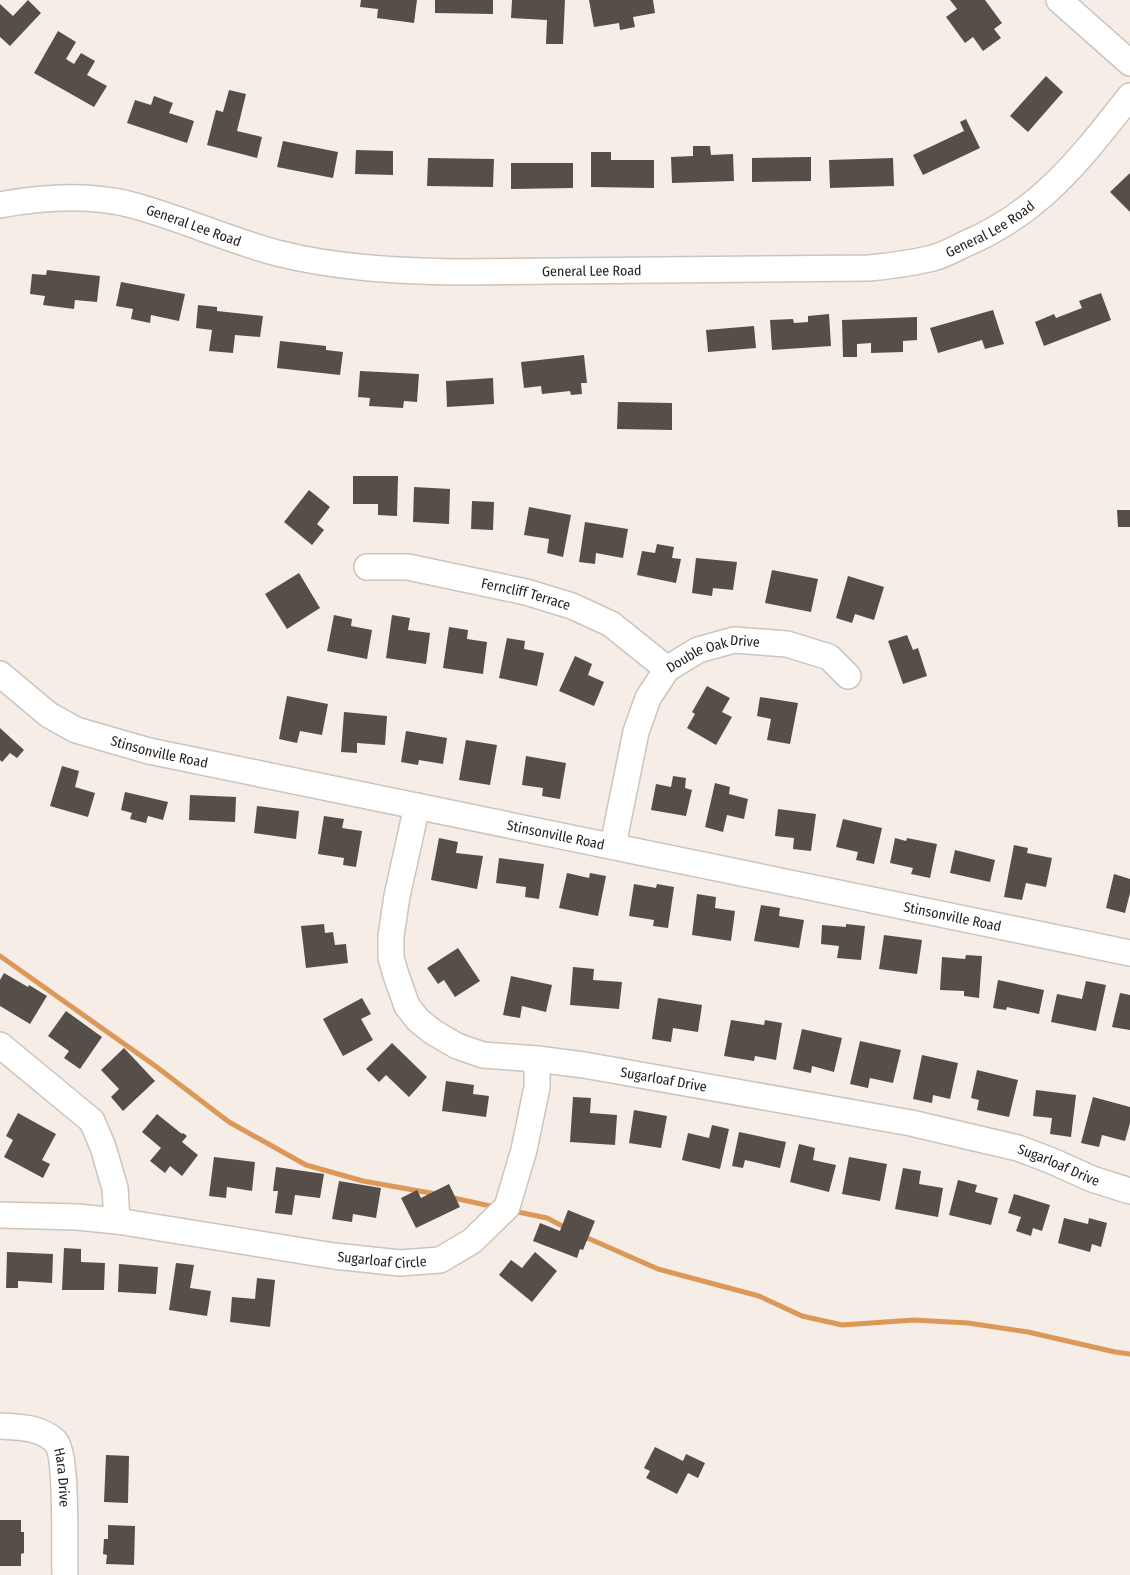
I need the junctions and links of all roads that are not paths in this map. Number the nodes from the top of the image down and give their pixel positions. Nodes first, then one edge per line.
1 (1059, 0) edge
2 (1130, 63) edge
3 (1130, 96) edge
4 (0, 205) edge
5 (367, 567) dead end
6 (667, 669) junction
7 (0, 674) edge
8 (848, 676) dead end
9 (417, 806) junction
10 (613, 846) junction
11 (1130, 953) edge
12 (0, 1045) edge
13 (537, 1059) junction
14 (1130, 1191) edge
15 (0, 1215) edge
16 (117, 1221) junction
17 (0, 1426) edge
18 (65, 1575) edge

1 - 2 street
3 - 4 street, General Lee Road
5 - 6 street, Ferncliff Terrace
6 - 8 street, Double Oak Drive
6 - 10 street, Double Oak Drive
7 - 9 street, Stinsonville Road
9 - 10 street, Stinsonville Road
9 - 13 street, Sugarloaf Drive
10 - 11 street, Stinsonville Road
12 - 16 street
13 - 14 street, Sugarloaf Drive
13 - 16 street, Sugarloaf Circle
15 - 16 street, Sugarloaf Circle
17 - 18 street, Hara Drive

